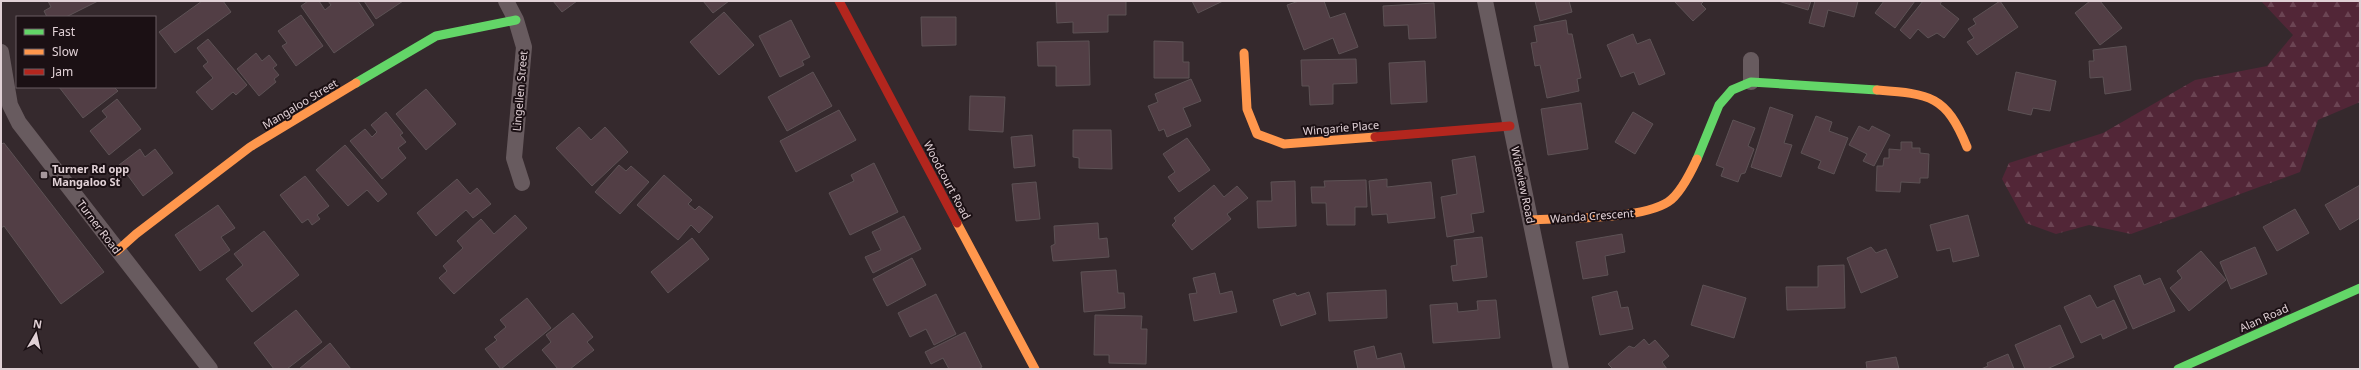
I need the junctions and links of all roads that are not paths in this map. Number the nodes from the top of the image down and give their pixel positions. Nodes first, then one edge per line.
1 (506, 1) edge
2 (839, 1) edge
3 (1485, 1) edge
4 (516, 20) junction
5 (1, 52) edge
6 (1244, 53) dead end
7 (1751, 60) dead end
8 (3, 82) edge
9 (1751, 82) junction
10 (1510, 126) junction
11 (1967, 147) dead end
12 (522, 183) dead end
13 (1531, 220) junction
14 (117, 250) junction
15 (2360, 288) edge
16 (210, 369) edge
17 (1035, 369) edge
18 (1561, 369) edge
19 (2178, 369) edge

1 - 4 street, Lingellen Street
2 - 17 street, Woodcourt Road
3 - 10 street, Wideview Road
4 - 12 street, Lingellen Street
4 - 14 street, Mangaloo Street
5 - 8 street, Turner Road
6 - 10 street, Wingarie Place
7 - 9 street
8 - 14 street, Turner Road
9 - 11 street, Wanda Crescent
9 - 13 street, Wanda Crescent
10 - 13 street, Wideview Road
13 - 18 street, Wideview Road
14 - 16 street, Turner Road
15 - 19 street, Alan Road

